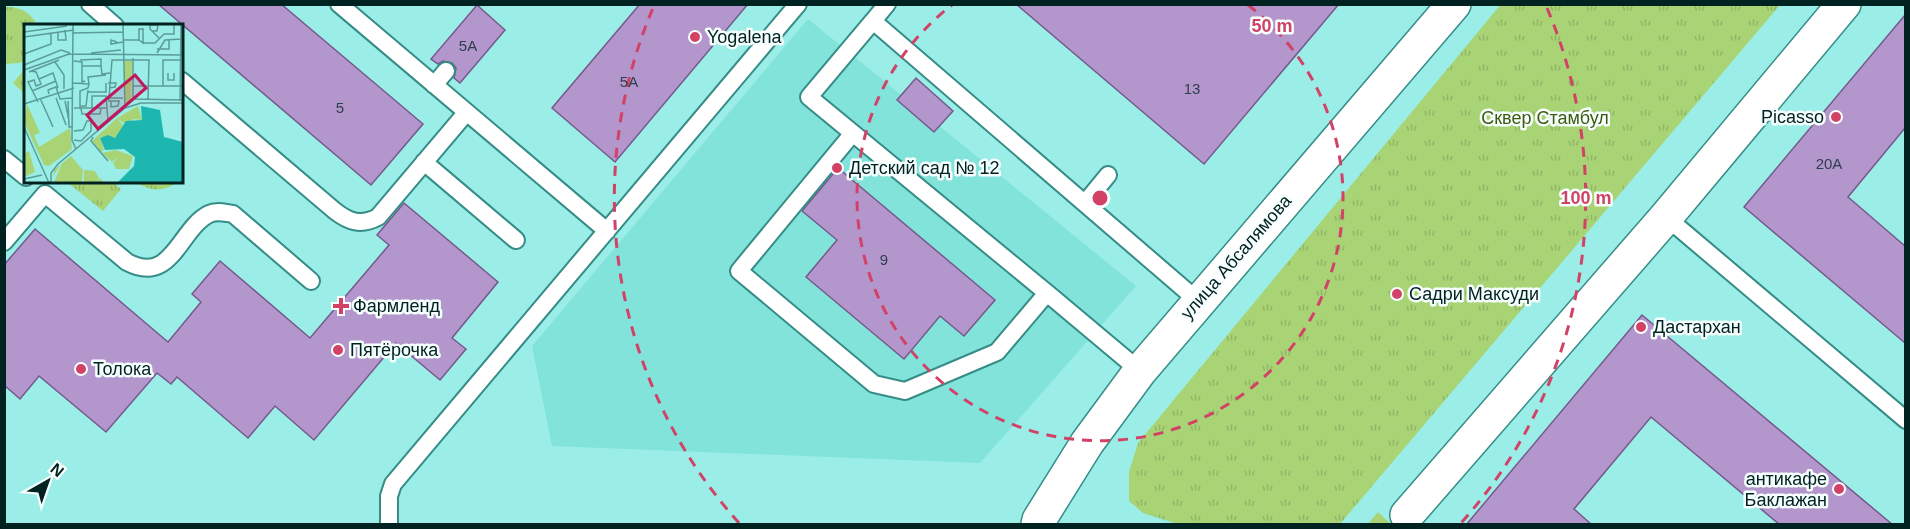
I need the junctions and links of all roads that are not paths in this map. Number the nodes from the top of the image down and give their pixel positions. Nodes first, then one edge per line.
1 (90, 4) edge
2 (339, 4) edge
3 (798, 4) edge
4 (887, 4) edge
5 (1454, 4) edge
6 (1844, 4) edge
7 (873, 21) junction
8 (113, 24) edge
9 (446, 71) dead end
10 (183, 82) edge
11 (434, 85) junction
12 (466, 112) junction
13 (853, 134) junction
14 (4, 159) edge
15 (424, 162) junction
16 (24, 175) edge
17 (1108, 175) dead end
18 (32, 183) edge
19 (45, 194) junction
20 (1084, 203) junction
21 (1666, 217) junction
22 (607, 231) junction
23 (516, 240) dead end
24 (4, 242) edge
25 (311, 281) dead end
26 (1047, 294) junction
27 (1198, 301) junction
28 (1140, 371) junction
29 (1905, 420) edge
30 (1412, 520) edge
31 (389, 525) edge
32 (1038, 525) edge

1 - 8 lane
2 - 11 lane
3 - 22 lane
4 - 7 lane
5 - 27 street, улица Абсалямова
6 - 21 street
7 - 13 lane
7 - 20 lane
9 - 11 lane
10 - 15 lane
11 - 12 lane
12 - 15 lane
12 - 22 lane
13 - 26 lane
13 - 26 lane
14 - 16 lane
15 - 23 lane
17 - 20 lane
18 - 19 lane
19 - 24 lane
19 - 25 lane
20 - 27 lane
21 - 29 lane
21 - 30 street
22 - 31 lane
26 - 28 lane
27 - 28 street, улица Абсалямова
28 - 32 street, улица Абсалямова

